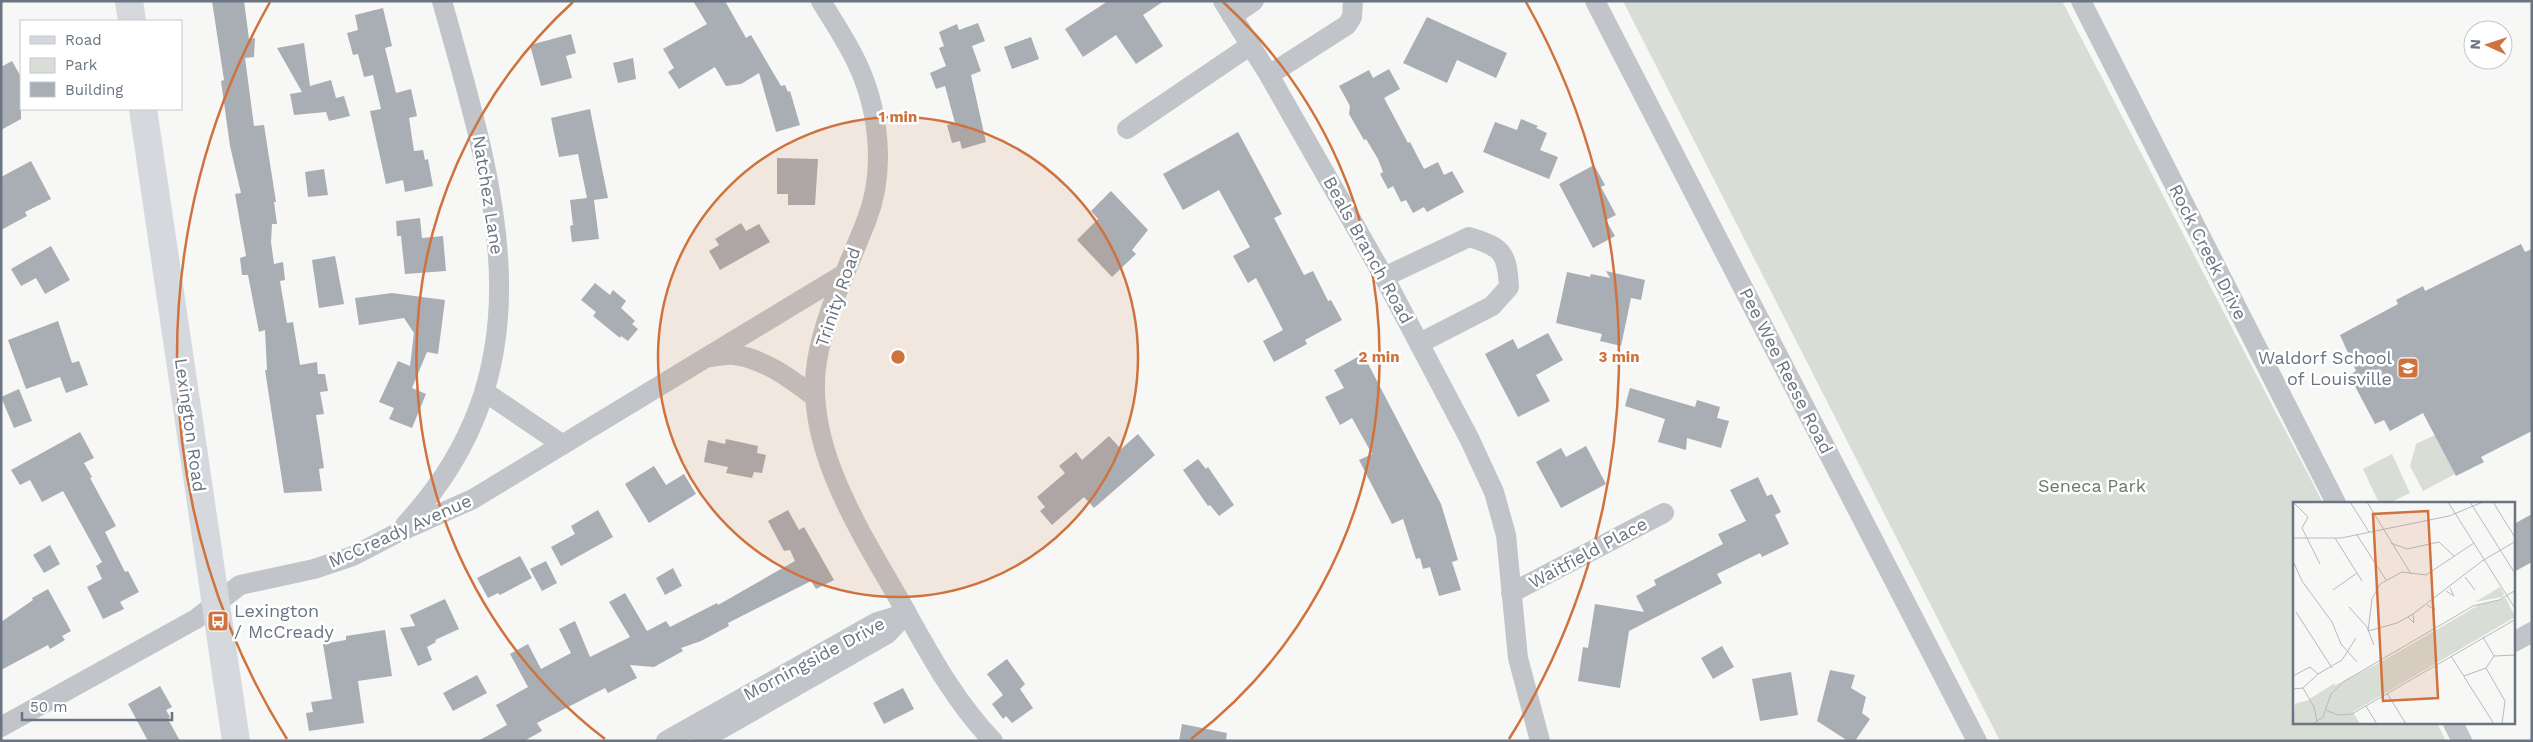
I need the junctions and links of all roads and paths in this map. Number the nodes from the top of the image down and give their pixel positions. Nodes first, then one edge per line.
1 (129, 1) edge
2 (442, 1) edge
3 (821, 1) edge
4 (1254, 1) edge
5 (1353, 1) edge
6 (1595, 1) edge
7 (2081, 1) edge
8 (1228, 8) edge
9 (132, 20) edge
10 (1251, 45) junction
11 (1269, 75) junction
12 (143, 110) edge
13 (1127, 129) dead end
14 (844, 274) junction
15 (1384, 277) junction
16 (1420, 343) junction
17 (711, 357) junction
18 (485, 392) junction
19 (815, 397) junction
20 (563, 445) junction
21 (2335, 502) edge
22 (1664, 513) dead end
23 (399, 532) junction
24 (1511, 593) junction
25 (215, 603) junction
26 (907, 612) junction
27 (2532, 632) edge
28 (2516, 641) edge
29 (2453, 724) edge
30 (1, 727) edge
31 (236, 741) edge
32 (666, 741) edge
33 (700, 741) edge
34 (994, 741) edge
35 (1540, 741) edge
36 (1977, 741) edge
37 (2462, 741) edge

1 - 9 main road
2 - 18 street, Natchez Lane
3 - 14 street, Trinity Road
4 - 8 street
5 - 11 street
6 - 36 street, Pee Wee Reese Road
7 - 21 street, Rock Creek Drive
8 - 10 street, Beals Branch Road
10 - 11 street, Beals Branch Road
10 - 13 street
11 - 15 street, Beals Branch Road
12 - 25 main road, Lexington Road
14 - 17 street, McCready Avenue
14 - 19 street, Trinity Road
15 - 16 street, Beals Branch Road
15 - 16 street
16 - 24 street, Beals Branch Road
17 - 19 street, McCready Avenue
17 - 20 street, McCready Avenue
18 - 20 street
18 - 23 street, Natchez Lane
19 - 26 street, Trinity Road
20 - 23 street, McCready Avenue
22 - 24 street, Waitfield Place
23 - 25 street, McCready Avenue
24 - 35 street, Beals Branch Road
25 - 30 street, McCready Avenue
25 - 31 main road, Lexington Road
26 - 32 street, Morningside Drive
26 - 33 street, Morningside Drive
26 - 34 street, Trinity Road
27 - 28 street
29 - 37 street

